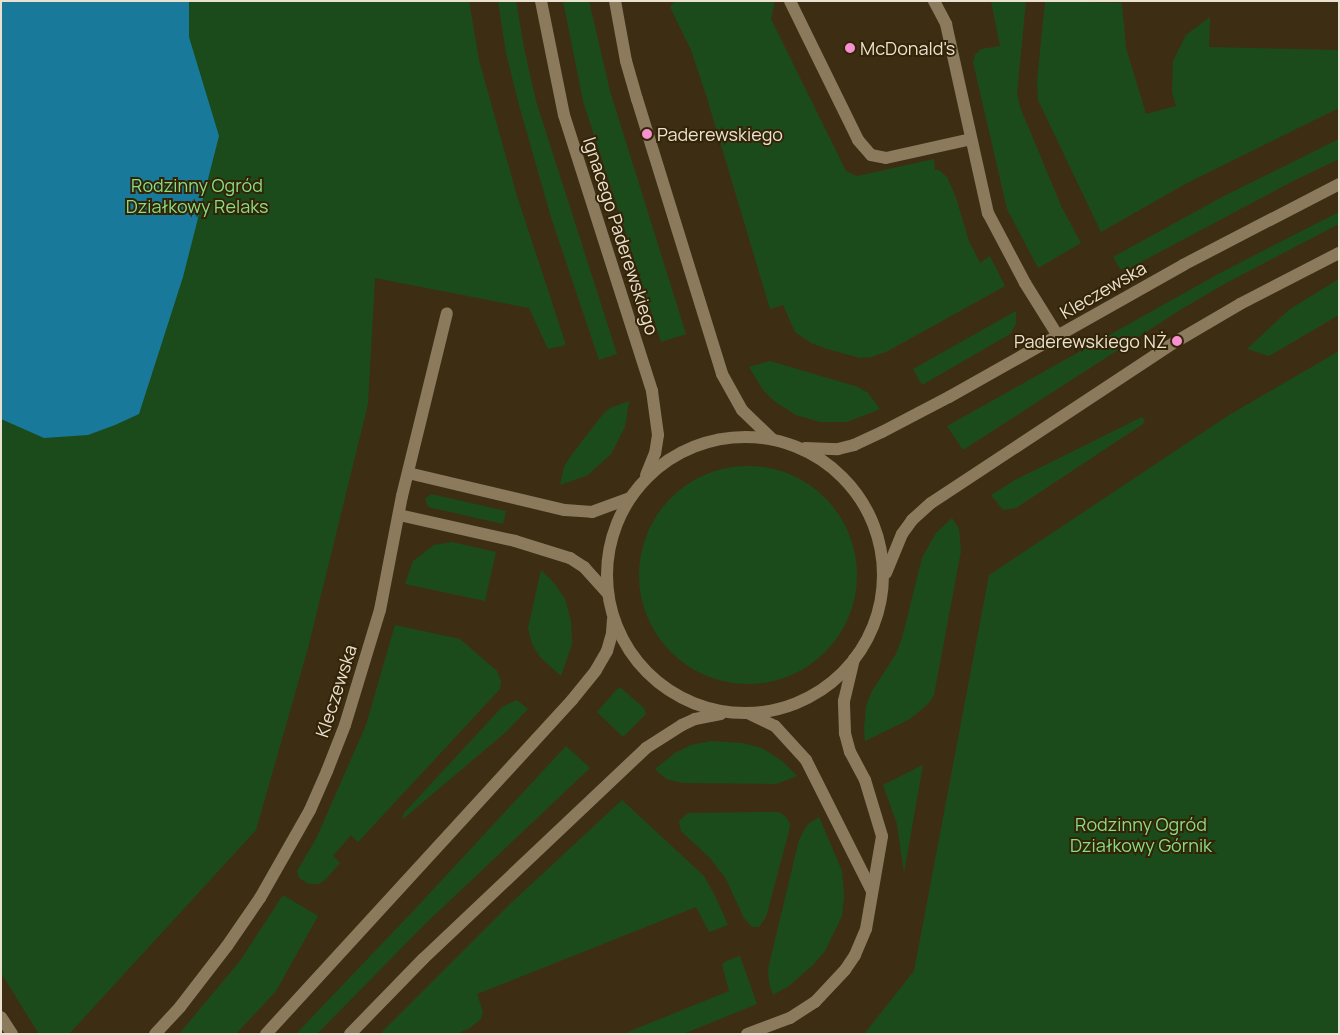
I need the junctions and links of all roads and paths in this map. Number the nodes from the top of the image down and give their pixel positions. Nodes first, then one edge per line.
1 (541, 1) edge
2 (615, 1) edge
3 (790, 1) edge
4 (934, 1) edge
5 (971, 139) junction
6 (1339, 184) edge
7 (1339, 253) edge
8 (447, 313) dead end
9 (1058, 336) junction
10 (772, 439) junction
11 (801, 448) junction
12 (408, 473) junction
13 (644, 480) junction
14 (630, 498) junction
15 (399, 514) junction
16 (884, 580) junction
17 (608, 594) junction
18 (613, 615) junction
19 (854, 659) junction
20 (734, 712) junction
21 (748, 713) junction
22 (872, 891) junction
23 (1, 1017) edge
24 (12, 1034) edge
25 (155, 1034) edge
26 (266, 1034) edge
27 (350, 1034) edge
28 (747, 1034) edge

1 - 13 main road, Ignacego Paderewskiego
2 - 10 main road
3 - 5 main road
4 - 5 main road
5 - 9 main road
6 - 9 main road, Kleczewska
7 - 16 main road
8 - 12 main road, Kleczewska
9 - 11 main road, Kleczewska
10 - 11 main road
10 - 13 main road
11 - 16 main road
12 - 14 main road
12 - 15 main road, Kleczewska
13 - 14 main road
14 - 17 main road
15 - 17 main road
15 - 25 main road, Kleczewska
16 - 19 main road
17 - 18 main road
18 - 20 main road
18 - 26 main road
19 - 21 main road
19 - 22 main road
20 - 21 main road
20 - 27 main road
21 - 22 main road
22 - 28 main road
23 - 24 main road

